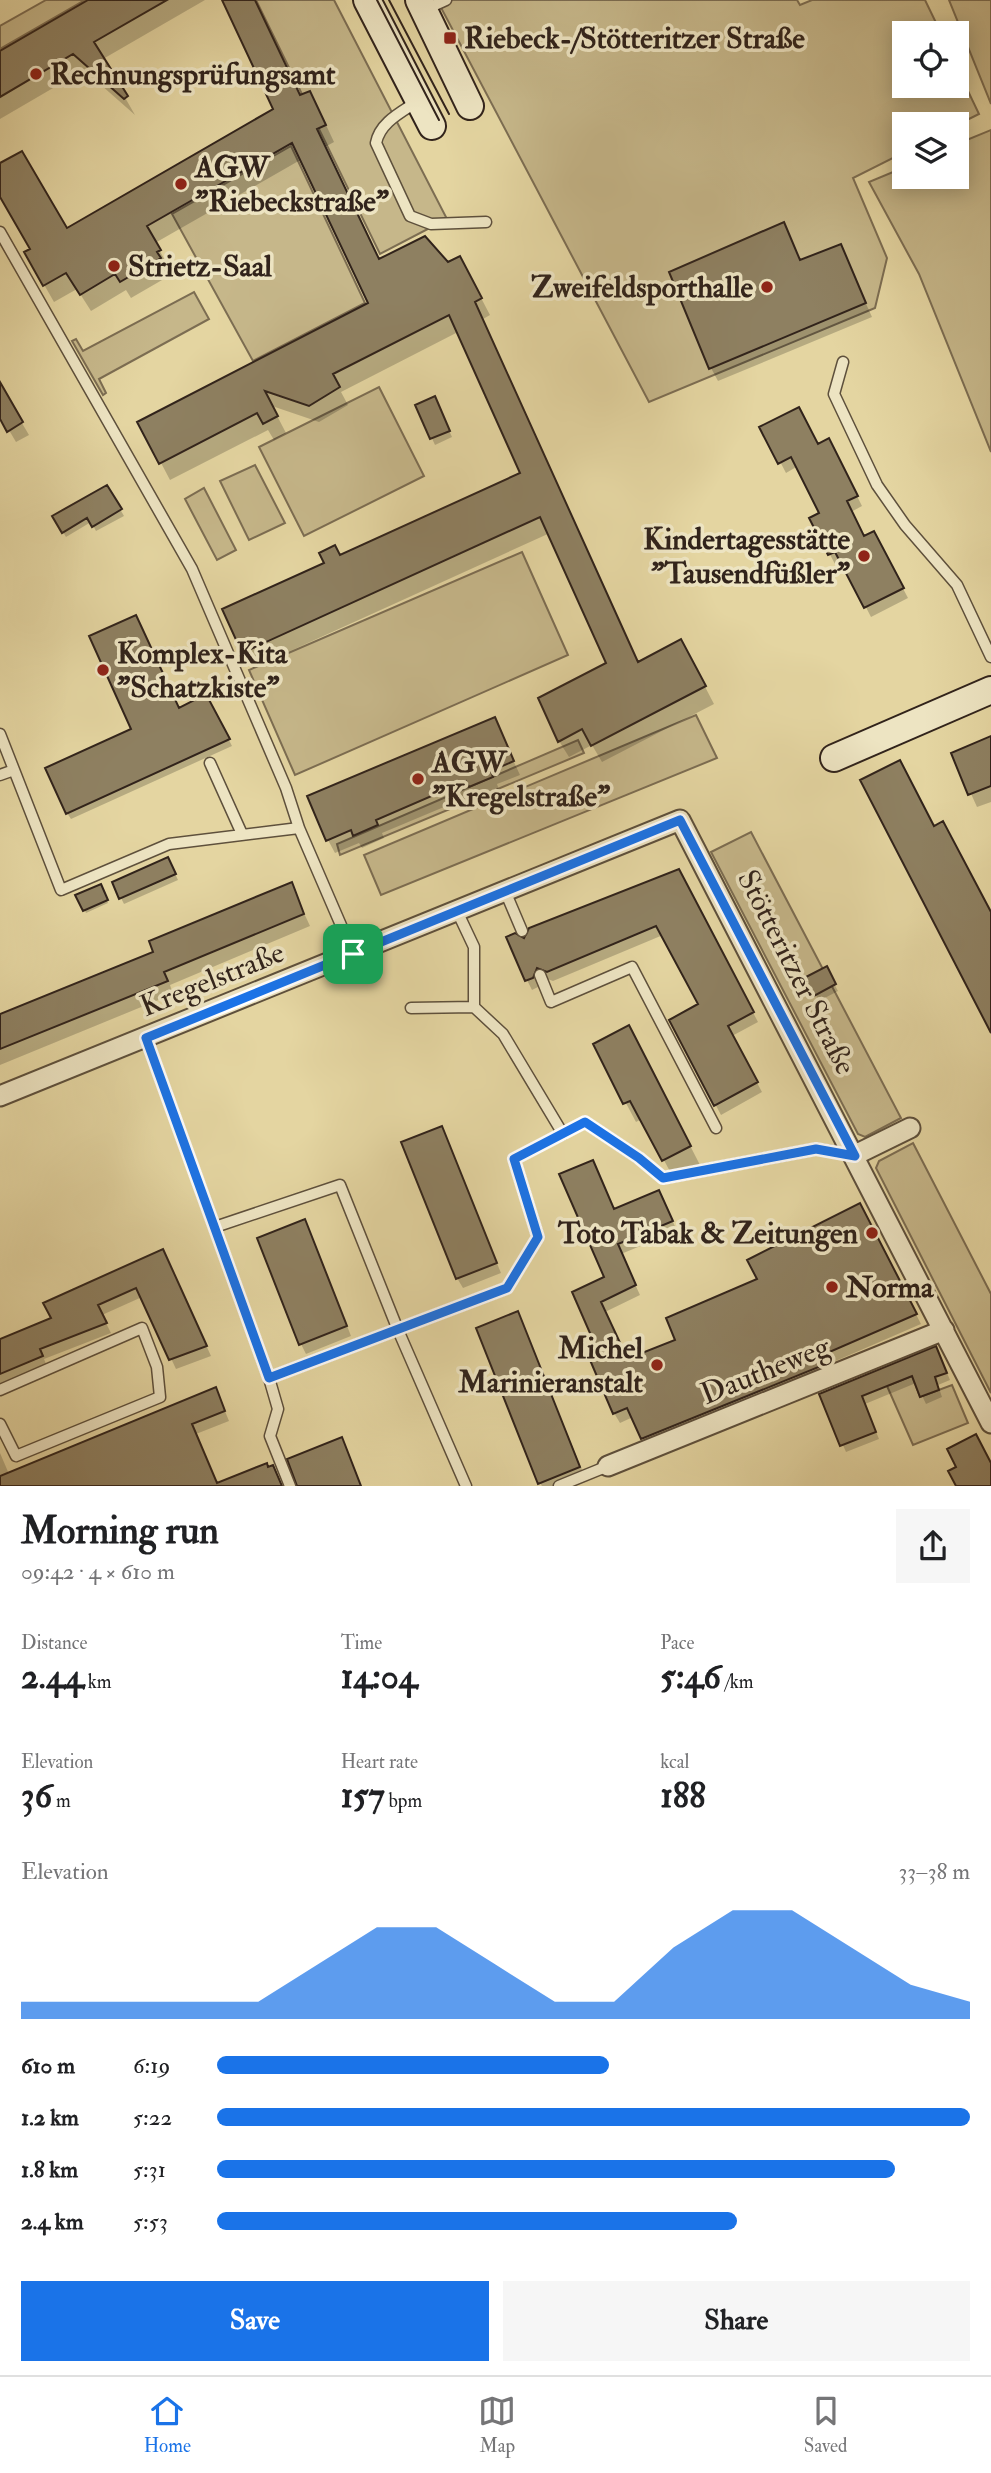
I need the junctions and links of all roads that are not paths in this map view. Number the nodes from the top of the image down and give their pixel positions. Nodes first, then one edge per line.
1 (367, 0) edge
2 (430, 4) edge
3 (419, 101) junction
4 (470, 106) dead end
5 (432, 126) dead end
6 (486, 222) dead end
7 (0, 232) edge
8 (843, 362) dead end
9 (991, 657) edge
10 (991, 690) edge
11 (0, 734) edge
12 (834, 758) dead end
13 (210, 762) dead end
14 (14, 770) junction
15 (0, 775) edge
16 (680, 820) joint
17 (299, 828) junction
18 (242, 834) junction
19 (505, 891) junction
20 (457, 911) junction
21 (522, 931) dead end
22 (353, 954) junction
23 (540, 975) dead end
24 (474, 1007) junction
25 (411, 1008) dead end
26 (146, 1038) junction
27 (0, 1096) edge
28 (716, 1128) dead end
29 (910, 1128) dead end
30 (563, 1134) junction
31 (855, 1156) junction
32 (215, 1227) junction
33 (398, 1330) junction
34 (944, 1330) junction
35 (269, 1378) junction
36 (0, 1390) edge
37 (991, 1423) edge
38 (0, 1424) edge
39 (608, 1466) joint
40 (290, 1486) edge
41 (466, 1486) edge
42 (559, 1486) edge

1 - 3 street
2 - 4 street
3 - 5 street
3 - 6 lane
7 - 17 lane
8 - 9 lane
10 - 12 street
11 - 14 lane
13 - 18 lane
14 - 15 lane
14 - 18 lane
16 - 19 street, Kregelstraße
16 - 31 street, Stötteritzer Straße
17 - 18 lane
17 - 22 lane
19 - 20 street, Kregelstraße
19 - 21 lane
20 - 22 street, Kregelstraße
20 - 24 lane
22 - 26 street, Kregelstraße
23 - 28 lane
24 - 25 lane
24 - 30 lane
26 - 27 street, Kregelstraße
26 - 32 lane
29 - 31 street
30 - 31 lane
30 - 33 lane
31 - 34 street, Stötteritzer Straße
32 - 33 lane
32 - 35 lane
33 - 35 lane
33 - 41 lane
34 - 37 street, Stötteritzer Straße
34 - 39 street, Dautheweg
35 - 40 lane
36 - 38 lane
39 - 42 lane

